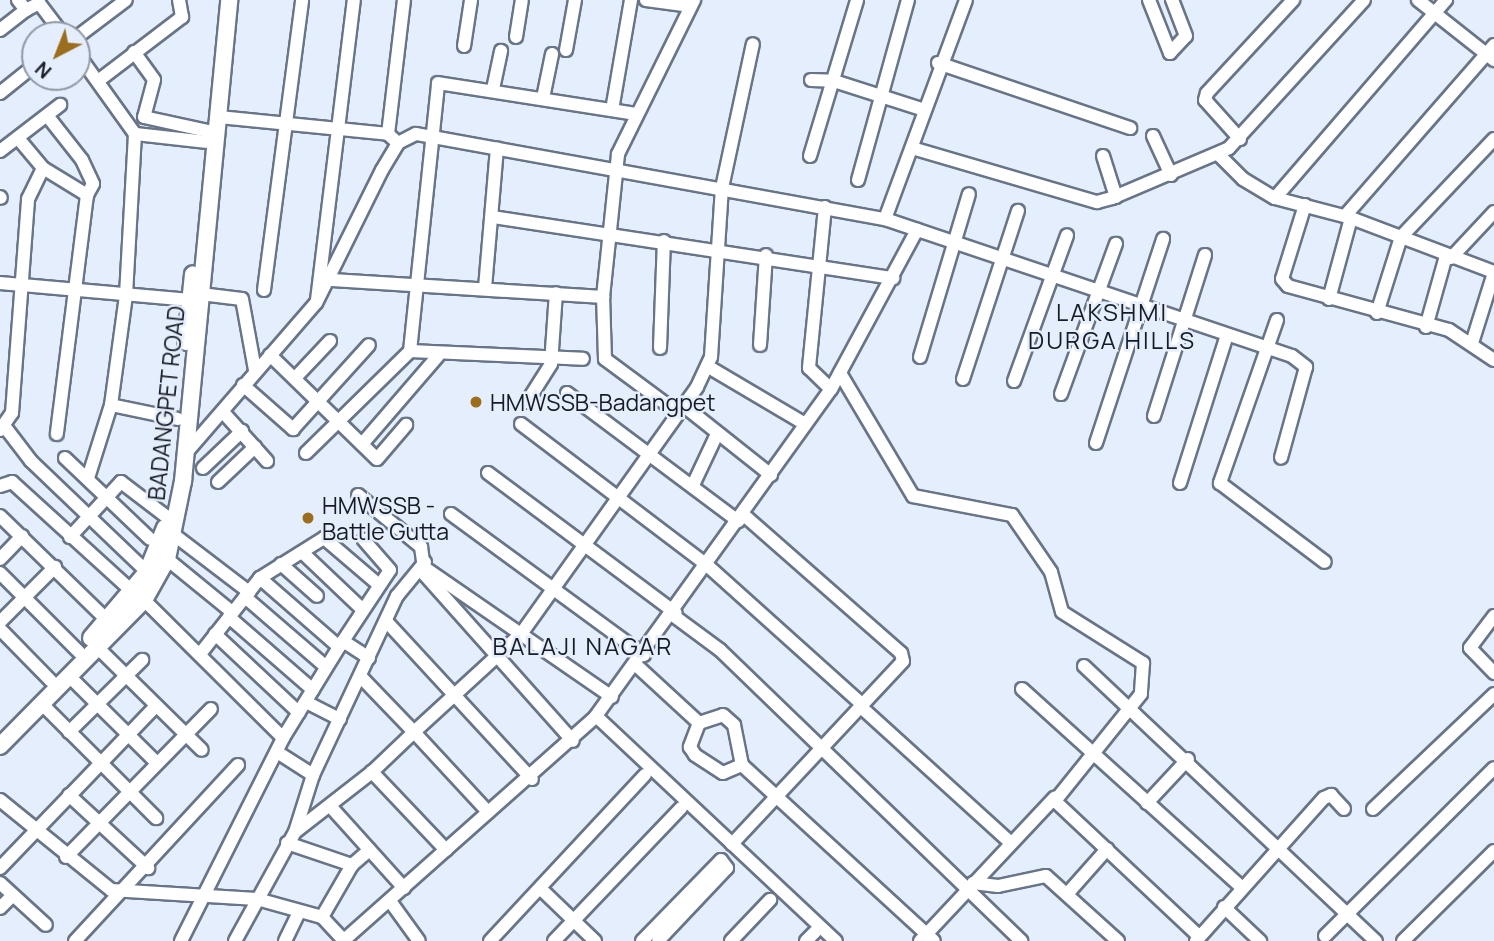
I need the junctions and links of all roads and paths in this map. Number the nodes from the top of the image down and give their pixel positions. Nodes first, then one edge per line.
1 (126, 0) edge
2 (179, 0) edge
3 (218, 0) edge
4 (229, 0) edge
5 (302, 0) edge
6 (354, 0) edge
7 (404, 0) edge
8 (471, 0) edge
9 (522, 0) edge
10 (575, 0) edge
11 (631, 0) edge
12 (646, 0) edge
13 (857, 0) edge
14 (908, 0) edge
15 (966, 0) edge
16 (1149, 0) edge
17 (1172, 0) edge
18 (1293, 0) edge
19 (1364, 0) edge
20 (1418, 0) edge
21 (1446, 0) edge
22 (41, 1) edge
23 (692, 3) edge
24 (22, 5) edge
25 (1435, 13) junction
26 (54, 21) edge
27 (91, 26) edge
28 (0, 30) edge
29 (516, 37) dead end
30 (753, 44) dead end
31 (464, 46) dead end
32 (220, 47) junction
33 (566, 50) dead end
34 (501, 51) dead end
35 (134, 52) junction
36 (1492, 53) edge
37 (552, 54) dead end
38 (938, 63) junction
39 (91, 72) edge
40 (21, 76) edge
41 (811, 80) dead end
42 (98, 81) junction
43 (834, 81) junction
44 (493, 89) junction
45 (0, 93) edge
46 (885, 97) junction
47 (543, 98) junction
48 (60, 105) dead end
49 (921, 109) junction
50 (612, 110) junction
51 (637, 114) junction
52 (219, 117) junction
53 (48, 118) junction
54 (288, 124) junction
55 (1130, 128) dead end
56 (338, 129) junction
57 (135, 134) junction
58 (388, 134) junction
59 (432, 135) junction
60 (207, 136) junction
61 (1153, 136) dead end
62 (18, 138) junction
63 (1240, 139) junction
64 (1494, 139) edge
65 (398, 143) junction
66 (912, 148) junction
67 (497, 149) junction
68 (0, 150) edge
69 (1220, 155) junction
70 (810, 156) dead end
71 (1103, 156) dead end
72 (43, 168) junction
73 (616, 168) junction
74 (1171, 174) junction
75 (858, 180) dead end
76 (722, 188) junction
77 (87, 194) junction
78 (969, 194) dead end
79 (1116, 197) junction
80 (1275, 198) junction
81 (1305, 205) junction
82 (825, 207) junction
83 (1018, 211) dead end
84 (1494, 212) edge
85 (493, 217) junction
86 (1348, 217) junction
87 (884, 219) junction
88 (610, 230) junction
89 (917, 230) junction
90 (1068, 235) dead end
91 (1401, 237) junction
92 (1163, 239) dead end
93 (664, 241) junction
94 (955, 242) junction
95 (1116, 244) dead end
96 (715, 251) junction
97 (766, 255) junction
98 (1205, 255) dead end
99 (1448, 257) junction
100 (1001, 259) junction
101 (819, 268) junction
102 (1494, 273) edge
103 (1052, 276) junction
104 (893, 278) junction
105 (332, 280) junction
106 (0, 283) edge
107 (416, 284) junction
108 (25, 286) junction
109 (485, 288) junction
110 (76, 289) junction
111 (264, 290) dead end
112 (556, 293) junction
113 (1101, 293) junction
114 (126, 295) junction
115 (195, 297) junction
116 (603, 297) junction
117 (1329, 299) junction
118 (316, 303) junction
119 (1143, 307) junction
120 (1377, 313) junction
121 (1277, 320) dead end
122 (1185, 321) junction
123 (1426, 327) junction
124 (1227, 335) junction
125 (330, 341) dead end
126 (1472, 343) junction
127 (369, 345) dead end
128 (760, 345) dead end
129 (660, 348) dead end
130 (1267, 348) junction
131 (410, 351) junction
132 (270, 355) junction
133 (438, 356) junction
134 (920, 357) dead end
135 (551, 359) junction
136 (583, 359) dead end
137 (1494, 360) edge
138 (707, 366) junction
139 (255, 370) junction
140 (840, 373) junction
141 (295, 378) junction
142 (963, 379) dead end
143 (1014, 381) dead end
144 (243, 385) junction
145 (831, 389) junction
146 (567, 393) dead end
147 (1061, 394) dead end
148 (319, 400) junction
149 (527, 402) dead end
150 (111, 405) junction
151 (681, 410) junction
152 (223, 412) junction
153 (1154, 416) dead end
154 (178, 419) junction
155 (341, 422) junction
156 (521, 424) dead end
157 (805, 424) junction
158 (406, 425) dead end
159 (3, 429) edge
160 (242, 431) junction
161 (57, 434) dead end
162 (718, 434) junction
163 (1096, 443) dead end
164 (362, 444) junction
165 (255, 447) junction
166 (651, 452) junction
167 (306, 453) dead end
168 (185, 454) junction
169 (65, 458) dead end
170 (1281, 458) dead end
171 (267, 461) dead end
172 (202, 468) dead end
173 (488, 472) dead end
174 (771, 475) junction
175 (88, 478) junction
176 (218, 482) dead end
177 (1180, 483) dead end
178 (693, 485) junction
179 (0, 486) edge
180 (358, 495) dead end
181 (618, 496) junction
182 (108, 499) junction
183 (450, 514) dead end
184 (0, 516) edge
185 (167, 517) junction
186 (740, 517) junction
187 (88, 519) junction
188 (173, 534) junction
189 (22, 536) junction
190 (71, 537) junction
191 (150, 539) dead end
192 (364, 540) dead end
193 (586, 544) junction
194 (304, 554) junction
195 (0, 559) edge
196 (167, 559) junction
197 (1325, 562) dead end
198 (281, 564) junction
199 (425, 565) junction
200 (708, 566) junction
201 (55, 567) junction
202 (148, 572) junction
203 (0, 573) edge
204 (260, 578) junction
205 (379, 585) junction
206 (555, 590) junction
207 (247, 594) junction
208 (139, 596) junction
209 (317, 596) dead end
210 (25, 597) junction
211 (362, 609) junction
212 (231, 614) junction
213 (675, 614) junction
214 (1494, 616) edge
215 (107, 620) junction
216 (386, 621) junction
217 (0, 622) edge
218 (0, 629) edge
219 (215, 634) junction
220 (521, 634) junction
221 (341, 644) junction
222 (96, 646) junction
223 (79, 652) junction
224 (200, 654) junction
225 (369, 658) junction
226 (498, 659) junction
227 (142, 660) dead end
228 (640, 660) junction
229 (1084, 666) dead end
230 (326, 667) junction
231 (1494, 673) edge
232 (68, 675) junction
233 (127, 676) junction
234 (361, 677) junction
235 (51, 681) junction
236 (1022, 689) dead end
237 (313, 690) junction
238 (455, 693) junction
239 (1494, 694) edge
240 (612, 697) junction
241 (41, 703) junction
242 (99, 703) junction
243 (156, 706) junction
244 (862, 706) junction
245 (1131, 706) junction
246 (303, 708) junction
247 (211, 709) dead end
248 (596, 716) junction
249 (340, 719) junction
250 (699, 723) junction
251 (69, 732) junction
252 (414, 732) junction
253 (0, 734) edge
254 (129, 734) junction
255 (185, 734) junction
256 (283, 738) junction
257 (573, 741) junction
258 (0, 746) edge
259 (822, 747) junction
260 (202, 750) dead end
261 (277, 752) junction
262 (1090, 753) junction
263 (1188, 759) junction
264 (156, 762) junction
265 (99, 763) junction
266 (238, 765) dead end
267 (743, 765) junction
268 (1494, 768) edge
269 (372, 772) junction
270 (313, 775) junction
271 (645, 775) dead end
272 (532, 779) junction
273 (128, 791) junction
274 (69, 794) junction
275 (776, 795) junction
276 (1055, 797) junction
277 (0, 800) edge
278 (1147, 803) junction
279 (331, 807) junction
280 (681, 808) dead end
281 (1344, 809) dead end
282 (1373, 809) dead end
283 (488, 812) junction
284 (156, 818) dead end
285 (98, 821) junction
286 (38, 831) junction
287 (291, 838) junction
288 (1011, 843) junction
289 (732, 844) junction
290 (1279, 844) junction
291 (1107, 849) junction
292 (369, 850) junction
293 (446, 850) junction
294 (1494, 852) edge
295 (66, 857) junction
296 (352, 866) junction
297 (0, 868) edge
298 (148, 868) junction
299 (0, 883) edge
300 (969, 887) junction
301 (1241, 887) junction
302 (404, 888) junction
303 (541, 889) junction
304 (123, 892) junction
305 (1068, 893) junction
306 (13, 895) junction
307 (201, 899) junction
308 (257, 899) junction
309 (770, 900) dead end
310 (390, 901) junction
311 (1224, 907) junction
312 (0, 908) edge
313 (299, 912) junction
314 (1348, 914) junction
315 (322, 917) junction
316 (574, 920) junction
317 (46, 925) dead end
318 (1325, 936) dead end
319 (1197, 938) edge
320 (927, 939) edge
321 (75, 941) edge
322 (181, 941) edge
323 (235, 941) edge
324 (285, 941) edge
325 (344, 941) edge
326 (419, 941) edge
327 (490, 941) edge
328 (554, 941) edge
329 (596, 941) edge
330 (642, 941) edge
331 (658, 941) edge
332 (731, 941) edge
333 (836, 941) edge
334 (1021, 941) edge
335 (1118, 941) edge
336 (1260, 941) edge
337 (1376, 941) edge
338 (1403, 941) edge

1 - 27 street
2 - 35 street
3 - 32 main road, BADANGPET ROAD
4 - 32 main road, BADANGPET ROAD
5 - 54 street
6 - 56 street
7 - 58 street
8 - 31 street
9 - 29 street
10 - 33 street
11 - 50 street
12 - 23 street
13 - 43 street
14 - 46 street
15 - 38 street
16 - 17 street
18 - 63 street
19 - 63 street
20 - 25 street
21 - 25 street
22 - 24 street
22 - 26 street
23 - 51 street
24 - 28 street
25 - 36 street
25 - 80 street
30 - 76 street
32 - 52 main road, BADANGPET ROAD
32 - 60 main road, BADANGPET ROAD
34 - 44 street
35 - 42 street
35 - 60 street
36 - 86 street
37 - 47 street
38 - 49 street
38 - 55 street
39 - 42 street
40 - 45 street
41 - 43 street
42 - 57 street
43 - 46 street
43 - 70 street
44 - 47 street
44 - 59 street
46 - 49 street
46 - 75 street
47 - 50 street
48 - 53 street
49 - 66 street
50 - 51 street
51 - 73 street
52 - 54 street
52 - 115 main road, BADANGPET ROAD
53 - 62 street
53 - 77 street
54 - 56 street
54 - 111 street
56 - 58 street
56 - 118 street
57 - 60 street
57 - 114 street
58 - 65 street
59 - 65 street
59 - 67 street
59 - 107 street
60 - 115 main road, BADANGPET ROAD
61 - 74 street
62 - 68 street
62 - 72 street
63 - 69 street
64 - 91 street
65 - 105 street
66 - 79 street
66 - 87 street
67 - 73 street
67 - 85 street
69 - 74 street
69 - 80 street
71 - 79 street
72 - 77 street
72 - 108 street
73 - 76 street
73 - 88 street
74 - 79 street
76 - 82 street
76 - 96 street
77 - 110 street
78 - 94 street
80 - 81 street
81 - 86 street
81 - 117 street
82 - 87 street
82 - 101 street
83 - 100 street
84 - 99 street
85 - 88 street
85 - 109 street
86 - 91 street
86 - 117 street
87 - 89 street
88 - 93 street
88 - 116 street
89 - 94 street
89 - 104 street
90 - 103 street
91 - 99 street
91 - 120 street
92 - 119 street
93 - 96 street
93 - 129 street
94 - 100 street
94 - 134 street
95 - 113 street
96 - 97 street
96 - 138 street
97 - 101 street
97 - 128 street
98 - 122 street
99 - 102 street
99 - 123 street
100 - 103 street
100 - 142 street
101 - 104 street
101 - 145 street
102 - 126 street
103 - 113 street
103 - 143 street
104 - 140 street
105 - 107 street
105 - 118 street
106 - 108 street
107 - 109 street
107 - 131 street
108 - 110 street
108 - 159 street
109 - 112 street
110 - 114 street
110 - 161 street
112 - 116 street
112 - 135 street
113 - 119 street
113 - 147 street
114 - 115 street
114 - 150 street
115 - 139 street
115 - 154 main road, BADANGPET ROAD
115 - 168 main road, BADANGPET ROAD
116 - 151 street
117 - 120 street
118 - 132 street
119 - 122 street
119 - 163 street
120 - 123 street
121 - 130 street
122 - 124 street
122 - 153 street
123 - 126 street
124 - 130 street
124 - 177 street
125 - 141 street
126 - 137 street
127 - 148 street
130 - 170 street
130 - 197 street
131 - 133 street
131 - 155 street
132 - 139 street
132 - 141 street
133 - 135 street
133 - 164 street
135 - 136 street
135 - 149 street
138 - 151 street
138 - 157 street
139 - 144 street
140 - 145 street
140 - 245 street
141 - 148 street
144 - 148 street
144 - 152 street
145 - 157 street
146 - 166 street
148 - 155 street
150 - 154 street
150 - 175 street
151 - 162 street
151 - 166 street
152 - 160 street
152 - 168 street
154 - 185 main road, BADANGPET ROAD
155 - 164 street
155 - 167 street
156 - 181 street
157 - 174 street
158 - 164 street
159 - 187 street
160 - 165 street
160 - 172 street
162 - 174 street
162 - 178 street
165 - 171 street
165 - 176 street
166 - 178 street
166 - 181 street
168 - 188 main road, BADANGPET ROAD
169 - 175 street
173 - 193 street
174 - 186 street
175 - 182 street
178 - 186 street
179 - 190 street
180 - 199 street
181 - 193 street
181 - 200 street
182 - 185 street
182 - 187 street
182 - 191 street
183 - 206 street
184 - 189 street
185 - 202 main road, BADANGPET ROAD
186 - 200 street
186 - 244 street
187 - 190 street
187 - 202 street
188 - 196 main road, BADANGPET ROAD
188 - 207 street
189 - 195 street
189 - 201 street
190 - 208 street
192 - 205 street
193 - 206 street
193 - 213 street
194 - 198 street
194 - 205 street
194 - 211 street
196 - 208 main road, BADANGPET ROAD
196 - 212 street
198 - 204 street
198 - 209 street
199 - 216 street
199 - 220 street
199 - 226 street
200 - 213 street
200 - 244 street
201 - 210 street
201 - 215 street
202 - 208 main road, BADANGPET ROAD
203 - 210 street
204 - 207 street
204 - 221 street
205 - 211 street
206 - 220 street
206 - 228 street
207 - 212 street
207 - 230 street
208 - 215 main road, BADANGPET ROAD
208 - 222 main road, BADANGPET ROAD
208 - 224 street
210 - 217 street
210 - 223 street
211 - 221 street
212 - 219 street
212 - 237 street
213 - 228 street
213 - 259 street
214 - 231 street
215 - 223 main road, BADANGPET ROAD
216 - 225 street
216 - 238 street
218 - 235 street
219 - 224 street
219 - 246 street
220 - 226 street
220 - 240 street
221 - 225 street
221 - 230 street
222 - 232 main road, BADANGPET ROAD
222 - 233 street
223 - 235 main road, BADANGPET ROAD
224 - 256 street
225 - 234 street
226 - 238 street
226 - 257 street
227 - 233 street
228 - 240 street
228 - 250 street
229 - 245 street
230 - 237 street
232 - 241 main road, BADANGPET ROAD
232 - 242 street
233 - 242 street
233 - 243 street
234 - 249 street
234 - 252 street
235 - 253 main road, BADANGPET ROAD
236 - 262 street
237 - 246 street
238 - 252 street
238 - 272 street
239 - 282 street
240 - 248 street
241 - 251 street
241 - 258 main road, BADANGPET ROAD
242 - 251 street
242 - 254 street
243 - 254 street
243 - 255 street
244 - 259 street
244 - 288 street
245 - 262 street
245 - 263 street
246 - 249 street
246 - 256 street
247 - 255 street
248 - 257 street
248 - 289 street
249 - 270 street
250 - 267 street
250 - 267 street
251 - 265 street
252 - 269 street
252 - 283 street
254 - 264 street
254 - 265 street
255 - 260 street
255 - 264 street
256 - 261 street
257 - 272 street
259 - 275 street
259 - 300 street
261 - 270 street
261 - 307 street
262 - 276 street
262 - 278 street
263 - 278 street
263 - 290 street
264 - 273 street
265 - 273 street
265 - 274 street
266 - 298 street
267 - 275 street
268 - 314 street
269 - 279 street
269 - 293 street
270 - 287 street
271 - 303 street
272 - 283 street
273 - 284 street
273 - 285 street
274 - 285 street
274 - 286 street
275 - 289 street
275 - 320 street
276 - 288 street
276 - 291 street
277 - 286 street
278 - 301 street
279 - 287 street
279 - 292 street
280 - 316 street
281 - 290 street
283 - 293 street
285 - 295 street
285 - 298 street
286 - 295 street
286 - 297 street
287 - 296 street
287 - 308 street
288 - 300 street
289 - 333 street
290 - 301 street
290 - 314 street
291 - 305 street
291 - 319 street
292 - 296 street
292 - 302 street
293 - 302 street
294 - 338 street
295 - 304 street
296 - 315 street
298 - 304 street
299 - 306 street
300 - 305 street
300 - 320 street
300 - 334 street
301 - 311 street
302 - 310 street
303 - 316 street
303 - 327 street
304 - 307 street
304 - 321 street
305 - 335 street
306 - 312 street
306 - 317 street
307 - 308 street
307 - 322 street
308 - 313 street
308 - 323 street
309 - 332 street
310 - 325 street
310 - 326 street
311 - 319 street
311 - 336 street
313 - 315 street
313 - 324 street
314 - 318 street
314 - 337 street
315 - 325 street
316 - 328 street
316 - 329 street
330 - 331 street

